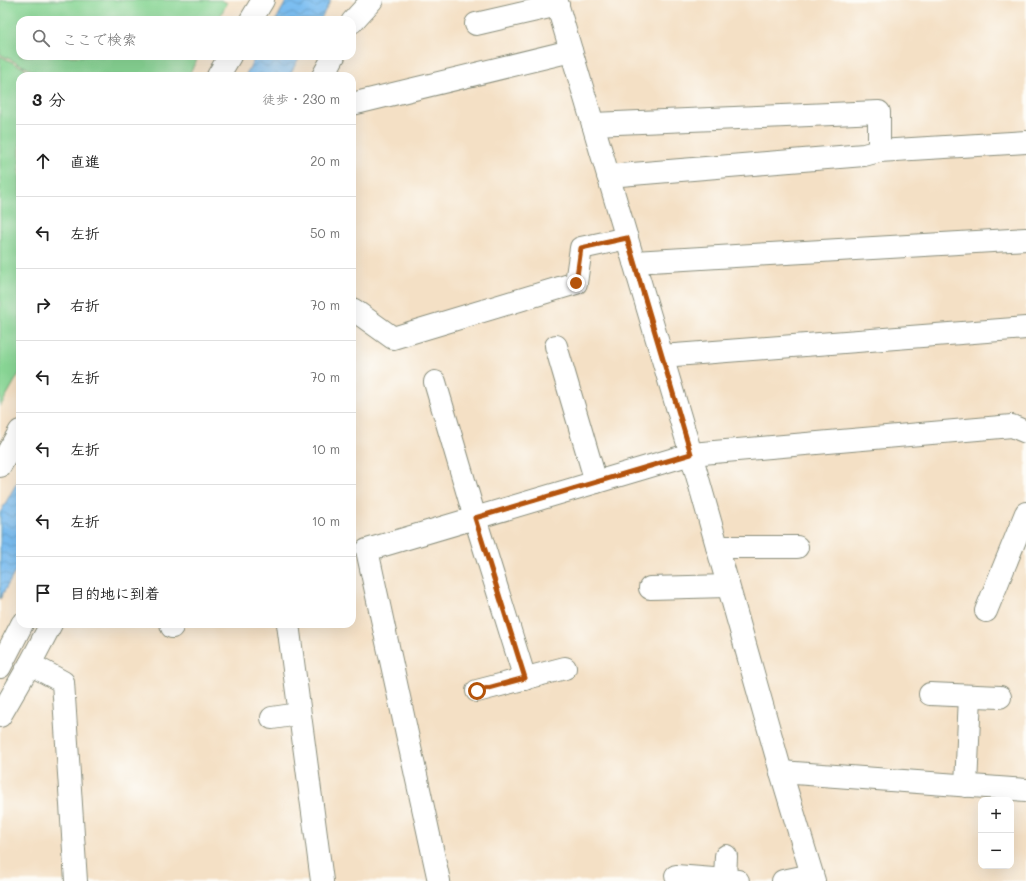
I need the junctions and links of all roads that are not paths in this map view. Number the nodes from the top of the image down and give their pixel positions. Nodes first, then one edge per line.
1 (263, 0) edge
2 (372, 0) edge
3 (557, 3) edge
4 (253, 16) edge
5 (356, 18) edge
6 (476, 24) dead end
7 (571, 51) junction
8 (228, 60) edge
9 (332, 60) edge
10 (220, 72) edge
11 (325, 72) edge
12 (356, 103) edge
13 (593, 124) junction
14 (1026, 142) edge
15 (879, 151) junction
16 (608, 176) junction
17 (627, 238) junction
18 (1026, 239) edge
19 (634, 262) junction
20 (356, 311) edge
21 (1026, 328) edge
22 (556, 346) dead end
23 (662, 356) junction
24 (435, 382) dead end
25 (1026, 432) edge
26 (16, 438) edge
27 (691, 454) junction
28 (0, 466) edge
29 (596, 482) junction
30 (1026, 513) edge
31 (475, 518) junction
32 (717, 547) junction
33 (797, 547) dead end
34 (728, 586) junction
35 (650, 588) dead end
36 (986, 611) dead end
37 (20, 628) edge
38 (49, 628) edge
39 (288, 628) edge
40 (30, 664) junction
41 (0, 667) edge
42 (565, 668) dead end
43 (525, 678) junction
44 (477, 691) dead end
45 (930, 694) dead end
46 (970, 696) junction
47 (1000, 697) dead end
48 (299, 714) junction
49 (0, 716) edge
50 (272, 718) dead end
51 (781, 772) junction
52 (966, 786) junction
53 (1026, 790) edge
54 (726, 856) dead end
55 (676, 876) dead end
56 (813, 878) edge
57 (731, 880) edge
58 (76, 881) edge
59 (322, 881) edge
60 (439, 881) edge
61 (783, 881) edge

1 - 4 street
2 - 5 street
3 - 6 street
3 - 7 street
7 - 12 street
7 - 13 street
8 - 10 street
9 - 11 street
13 - 15 street
13 - 16 street
14 - 15 street
15 - 16 street
16 - 17 street
17 - 19 street
17 - 20 street
18 - 19 street
19 - 23 street
21 - 23 street
22 - 29 street
23 - 27 street
24 - 31 street
25 - 27 street
26 - 28 street
27 - 29 street
27 - 32 street
29 - 31 street
30 - 36 street
31 - 43 street
31 - 60 street
32 - 33 street
32 - 34 street
34 - 35 street
34 - 51 street
37 - 41 street
38 - 40 street
39 - 48 street
40 - 49 street
40 - 58 street
42 - 43 street
43 - 44 street
45 - 46 street
46 - 47 street
46 - 52 street
48 - 50 street
48 - 59 street
51 - 52 street
51 - 56 street
52 - 53 street
54 - 57 street
55 - 57 street
56 - 61 street

